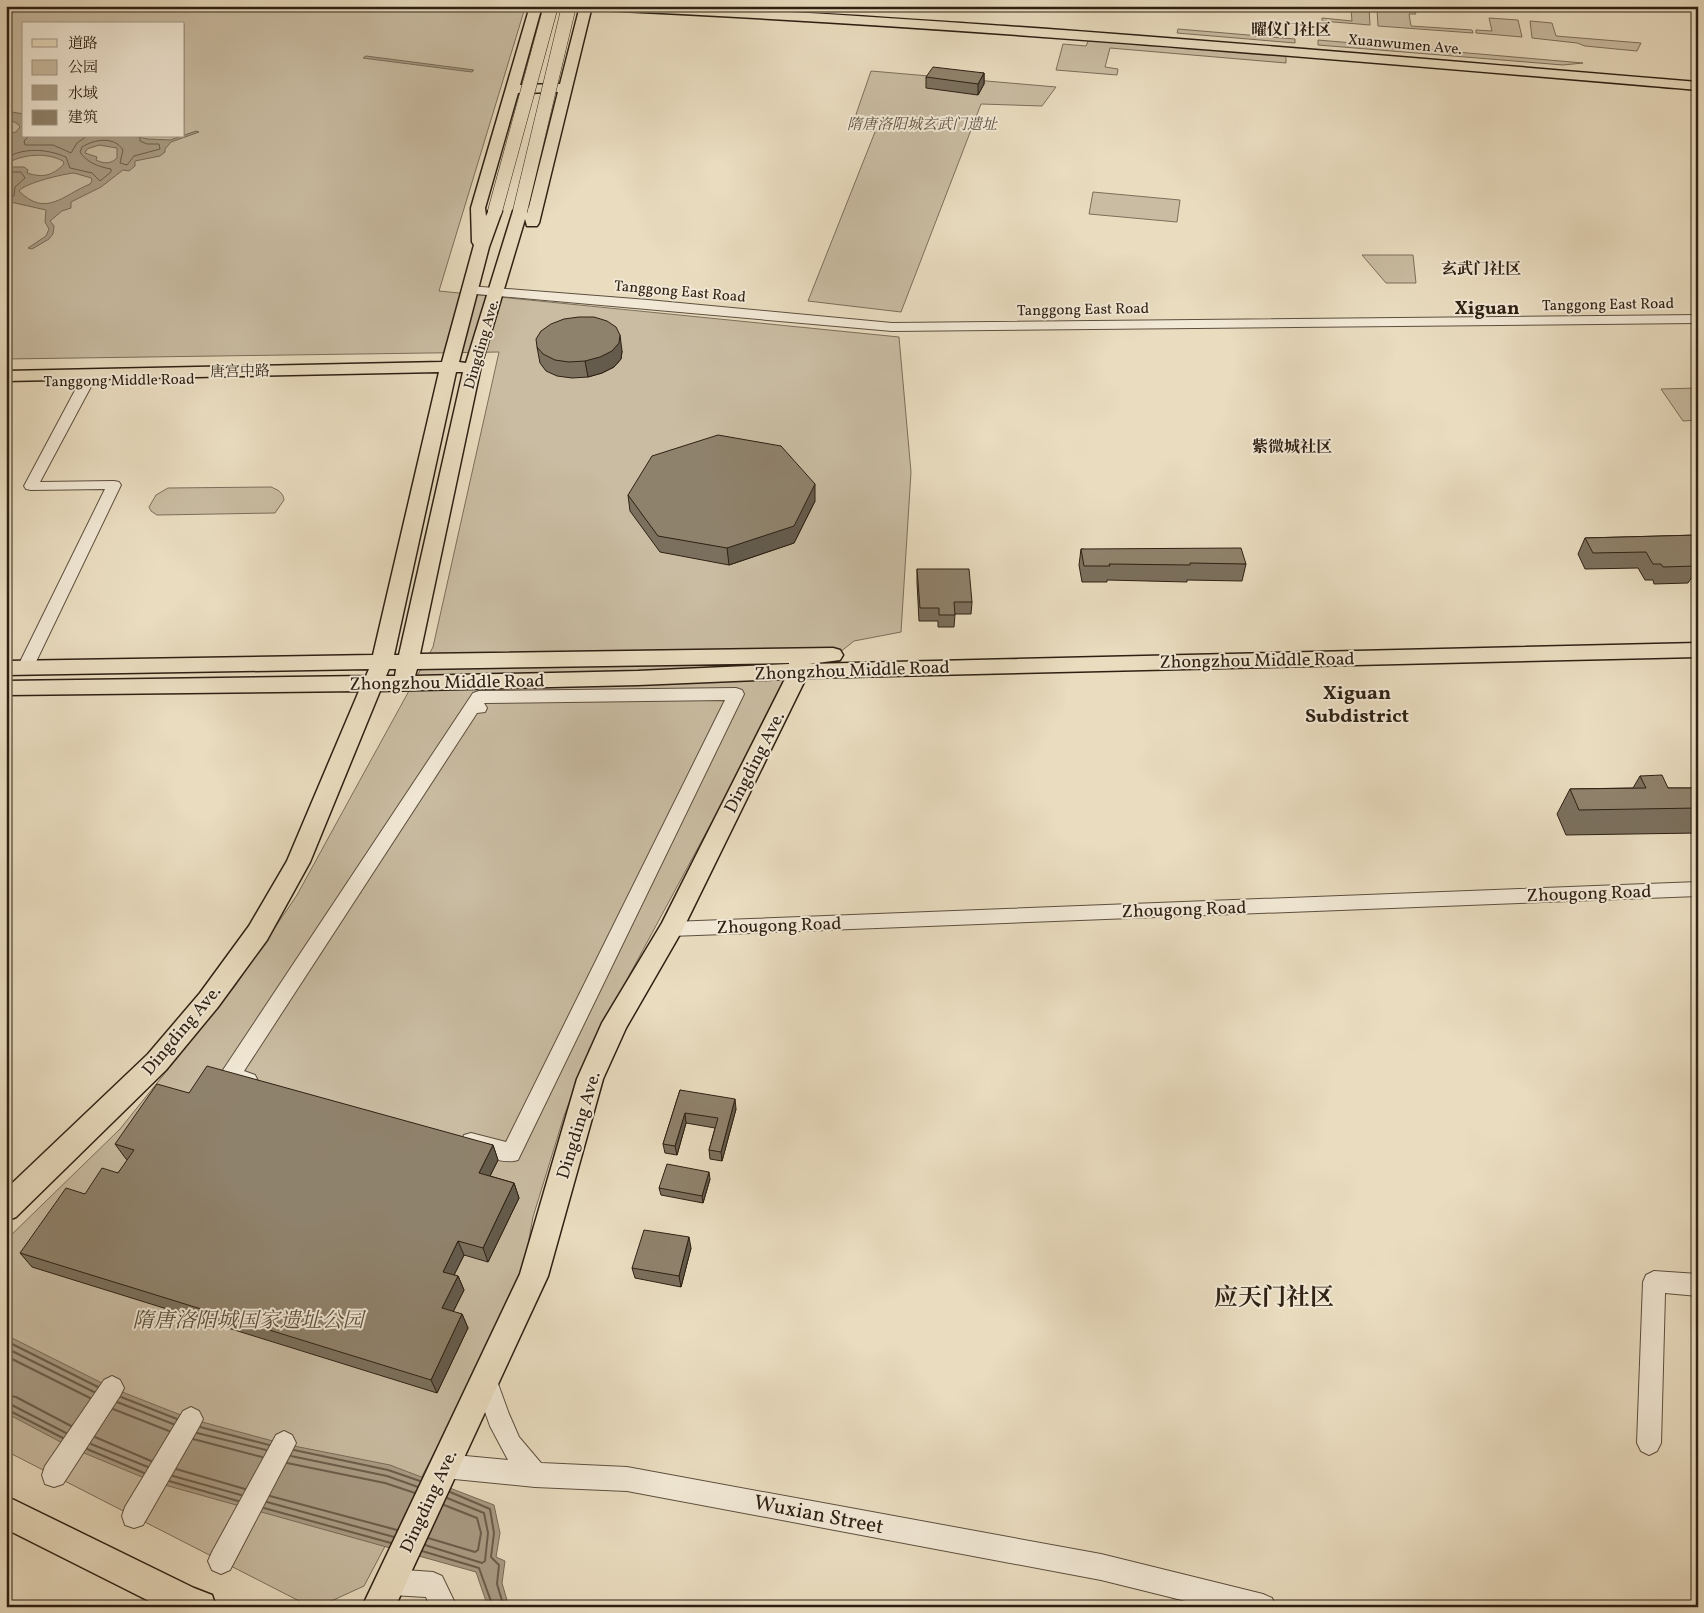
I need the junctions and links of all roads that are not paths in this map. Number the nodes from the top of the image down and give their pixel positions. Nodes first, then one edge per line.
1 (536, 6) edge
2 (551, 6) edge
3 (570, 6) edge
4 (586, 6) edge
5 (600, 6) edge
6 (723, 6) edge
7 (1698, 80) edge
8 (1698, 86) edge
9 (566, 88) junction
10 (511, 89) junction
11 (535, 209) junction
12 (495, 211) junction
13 (520, 211) junction
14 (478, 214) junction
15 (481, 247) junction
16 (498, 287) junction
17 (470, 290) junction
18 (1698, 314) edge
19 (1698, 320) edge
20 (472, 370) junction
21 (448, 371) junction
22 (6, 376) edge
23 (88, 381) junction
24 (6, 382) edge
25 (1698, 638) edge
26 (1698, 650) edge
27 (382, 662) junction
28 (409, 662) junction
29 (799, 663) junction
30 (16, 668) edge
31 (373, 683) junction
32 (403, 684) junction
33 (6, 688) edge
34 (1698, 889) edge
35 (670, 929) junction
36 (265, 1086) edge
37 (453, 1137) edge
38 (6, 1208) edge
39 (1698, 1285) edge
40 (485, 1378) junction
41 (112, 1388) dead end
42 (191, 1419) dead end
43 (1649, 1443) dead end
44 (284, 1444) dead end
45 (442, 1471) junction
46 (54, 1475) dead end
47 (535, 1475) junction
48 (6, 1512) edge
49 (134, 1516) dead end
50 (222, 1561) dead end
51 (391, 1582) edge
52 (192, 1605) edge
53 (444, 1607) edge
54 (1264, 1607) edge

1 - 10 main road
2 - 12 main road, Dingding Ave., bridge
3 - 13 main road, Dingding Ave., bridge
4 - 9 main road
5 - 8 main road, Xuanwumen Ave.
6 - 7 main road, Xuanwumen Ave.
9 - 10 main road
9 - 11 main road
10 - 14 main road
11 - 13 main road
11 - 16 main road
12 - 14 main road
12 - 15 main road, Dingding Ave.
13 - 16 main road, Dingding Ave.
14 - 15 main road
15 - 17 main road, Dingding Ave.
16 - 17 street, Tanggong East Road
16 - 18 street, Tanggong East Road
16 - 19 street, Tanggong East Road
16 - 20 main road, Dingding Ave.
17 - 21 main road, Dingding Ave.
20 - 21 main road, Tanggong Middle Road
20 - 28 main road, Dingding Ave.
21 - 22 main road, 唐宫中路
21 - 23 main road, Tanggong Middle Road
21 - 27 main road, Dingding Ave.
23 - 24 main road, Tanggong Middle Road
23 - 30 street
25 - 29 main road, Zhongzhou Middle Road
26 - 29 main road, Zhongzhou Middle Road
27 - 28 main road, Zhongzhou Middle Road
27 - 30 main road, Zhongzhou Middle Road
27 - 31 main road, Dingding Ave.
28 - 29 main road, Zhongzhou Middle Road
28 - 32 main road, Dingding Ave.
29 - 32 main road, Zhongzhou Middle Road
29 - 35 main road, Dingding Ave.
31 - 32 main road, Zhongzhou Middle Road
31 - 33 main road, Zhongzhou Middle Road
31 - 38 main road, Dingding Ave.
34 - 35 street, Zhougong Road
35 - 40 main road, Dingding Ave.
36 - 37 street
39 - 43 street
40 - 45 main road, Dingding Ave.
40 - 47 street
41 - 46 street
42 - 49 street
44 - 50 street
45 - 47 street, Wuxian Street
45 - 51 main road, Dingding Ave.
47 - 54 street, Wuxian Street
48 - 52 main road
51 - 53 street

